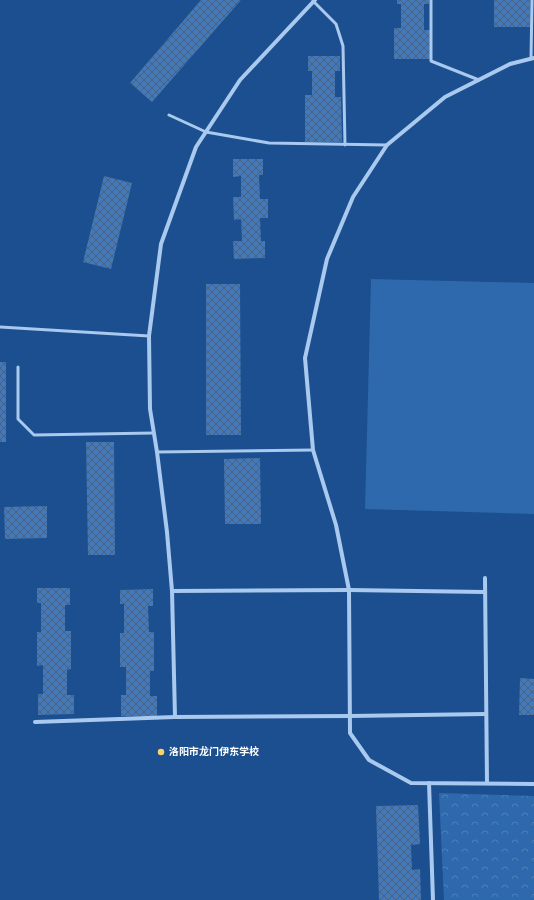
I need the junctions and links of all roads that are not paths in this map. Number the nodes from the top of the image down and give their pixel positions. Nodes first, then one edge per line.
1 (314, 0) edge
2 (431, 0) edge
3 (532, 0) edge
4 (532, 59) edge
5 (479, 80) junction
6 (169, 114) dead end
7 (206, 132) junction
8 (345, 145) junction
9 (387, 145) junction
10 (0, 327) edge
11 (149, 336) junction
12 (18, 367) dead end
13 (154, 433) junction
14 (313, 450) junction
15 (157, 452) junction
16 (485, 578) dead end
17 (350, 590) junction
18 (172, 591) junction
19 (485, 592) junction
20 (486, 714) junction
21 (350, 716) junction
22 (176, 718) junction
23 (35, 722) dead end
24 (429, 783) junction
25 (487, 783) junction
26 (534, 784) edge
27 (433, 900) edge

1 - 7 street
1 - 8 lane
2 - 5 lane
3 - 4 lane
4 - 5 street
5 - 9 street
6 - 7 lane
7 - 8 lane
7 - 11 street
8 - 9 lane
9 - 14 street
10 - 11 lane
11 - 13 street
12 - 13 lane
13 - 15 street
14 - 15 lane
14 - 17 street
15 - 18 street
16 - 19 street
17 - 18 street
17 - 19 street
17 - 21 street
18 - 22 street
19 - 20 street
20 - 21 street
20 - 25 street
21 - 22 street
21 - 24 street
22 - 23 street
24 - 25 street
24 - 27 street
25 - 26 street

